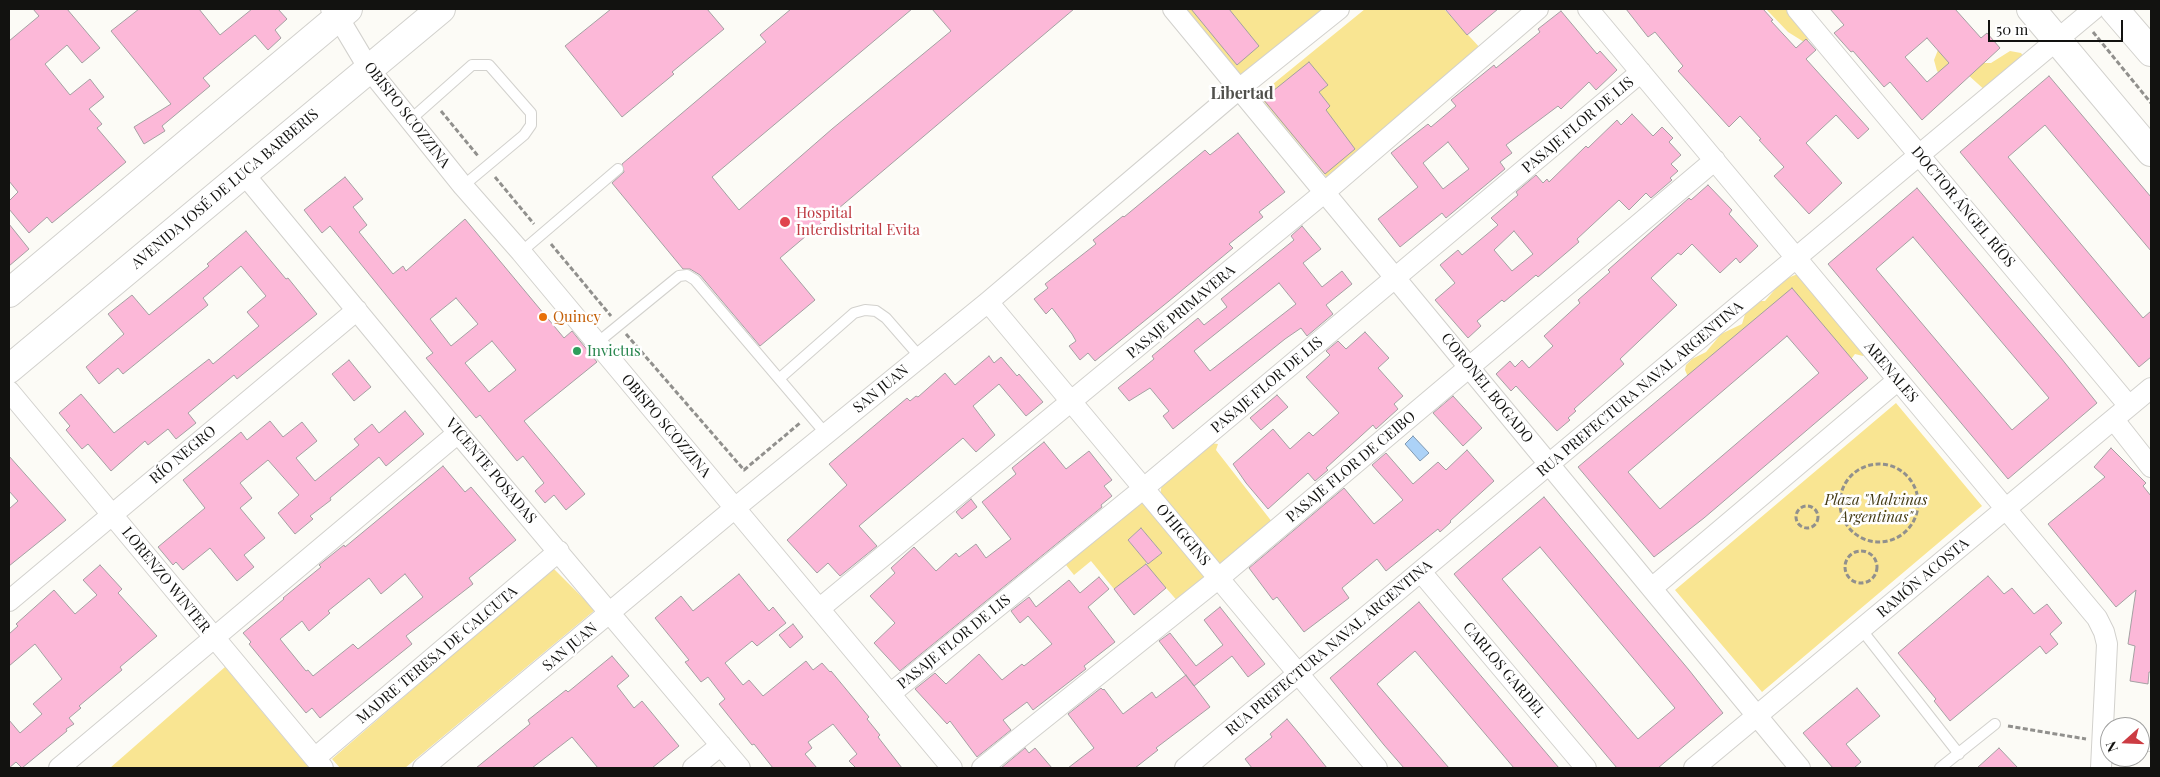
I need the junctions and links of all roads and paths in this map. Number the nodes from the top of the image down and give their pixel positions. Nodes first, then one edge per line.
1 (441, 9) edge
2 (1173, 9) edge
3 (1339, 9) edge
4 (1538, 9) edge
5 (1588, 9) edge
6 (1797, 9) edge
7 (2031, 9) edge
8 (2114, 9) edge
9 (339, 12) edge
10 (2088, 14) edge
11 (2057, 40) junction
12 (2151, 52) edge
13 (369, 69) junction
14 (1641, 72) junction
15 (1239, 89) junction
16 (2151, 103) edge
17 (410, 120) junction
18 (2151, 152) edge
19 (1919, 154) junction
20 (1715, 160) junction
21 (618, 169) dead end
22 (244, 174) junction
23 (463, 186) junction
24 (1325, 192) junction
25 (521, 252) junction
26 (1796, 258) junction
27 (1395, 277) junction
28 (9, 293) edge
29 (988, 302) junction
30 (357, 310) junction
31 (597, 343) junction
32 (920, 357) junction
33 (1470, 367) junction
34 (9, 369) edge
35 (780, 378) junction
36 (1898, 380) junction
37 (2151, 388) edge
38 (9, 391) edge
39 (1072, 402) junction
40 (2129, 406) junction
41 (2114, 420) junction
42 (458, 433) junction
43 (826, 434) junction
44 (1550, 464) junction
45 (2151, 467) edge
46 (1144, 488) junction
47 (735, 508) junction
48 (2006, 509) junction
49 (112, 514) junction
50 (1805, 530) joint
51 (1887, 541) joint
52 (559, 551) junction
53 (1873, 557) joint
54 (1421, 572) junction
55 (1219, 578) junction
56 (1652, 588) junction
57 (9, 600) edge
58 (819, 609) junction
59 (611, 613) junction
60 (1862, 629) junction
61 (213, 638) junction
62 (1299, 674) junction
63 (890, 694) junction
64 (1758, 716) junction
65 (2107, 717) edge
66 (1995, 724) joint
67 (2100, 741) edge
68 (721, 745) junction
69 (1959, 754) junction
70 (319, 763) edge
71 (59, 768) edge
72 (423, 768) edge
73 (693, 768) edge
74 (740, 768) edge
75 (952, 768) edge
76 (982, 768) edge
77 (1185, 768) edge
78 (1377, 768) edge
79 (1586, 768) edge
80 (1694, 768) edge
81 (1800, 768) edge
82 (1940, 768) edge

1 - 13 main road, AVENIDA JOSÉ DE LUCA BARBERIS
2 - 15 street, CORONEL BOGADO
3 - 15 street, SAN JUAN
4 - 24 street, PASAJE PRIMAVERA
5 - 14 street, ARENALES
6 - 19 street, DOCTOR ÁNGEL RÍOS
7 - 11 main road
8 - 12 main road
9 - 13 street, OBISPO SCOZZINA
9 - 28 main road
10 - 11 street, RUA PREFECTURA NAVAL ARGENTINA
10 - 16 path
11 - 18 main road
11 - 19 street, RUA PREFECTURA NAVAL ARGENTINA
13 - 17 street, OBISPO SCOZZINA
13 - 22 main road, AVENIDA JOSÉ DE LUCA BARBERIS
14 - 20 street, ARENALES
14 - 27 street, PASAJE FLOR DE LIS
15 - 24 street, CORONEL BOGADO
15 - 29 street, SAN JUAN
17 - 23 street, OBISPO SCOZZINA
17 - 23 lane
19 - 26 street, RUA PREFECTURA NAVAL ARGENTINA
19 - 40 street, DOCTOR ÁNGEL RÍOS
20 - 26 street, ARENALES
20 - 33 street, PASAJE FLOR DE CEIBO
21 - 25 lane
22 - 30 street, VICENTE POSADAS
22 - 34 main road, AVENIDA JOSÉ DE LUCA BARBERIS
23 - 25 street, OBISPO SCOZZINA
24 - 27 street, CORONEL BOGADO
24 - 39 street, PASAJE PRIMAVERA
25 - 31 street, OBISPO SCOZZINA
26 - 36 street, ARENALES
26 - 44 street, RUA PREFECTURA NAVAL ARGENTINA
27 - 33 street, CORONEL BOGADO
27 - 46 street, PASAJE FLOR DE LIS
29 - 32 street, SAN JUAN
29 - 39 street, O'HIGGINS
30 - 42 street, VICENTE POSADAS
30 - 49 street, RÍO NEGRO
31 - 35 lane
31 - 47 street, OBISPO SCOZZINA
32 - 35 lane
32 - 43 street, SAN JUAN
33 - 44 street, CORONEL BOGADO
33 - 55 street, PASAJE FLOR DE CEIBO
35 - 43 lane
36 - 48 street, ARENALES
36 - 56 street
37 - 40 street, RAMÓN ACOSTA
38 - 49 street, LORENZO WINTER
39 - 46 street, O'HIGGINS
39 - 58 street, PASAJE PRIMAVERA
40 - 41 street, RAMÓN ACOSTA
41 - 45 street
41 - 48 street, RAMÓN ACOSTA
42 - 52 street, VICENTE POSADAS
42 - 61 street
43 - 47 street, SAN JUAN
44 - 54 street, RUA PREFECTURA NAVAL ARGENTINA
44 - 56 street, CORONEL BOGADO
46 - 55 street, O'HIGGINS
46 - 63 street, PASAJE FLOR DE LIS
47 - 58 street, OBISPO SCOZZINA
47 - 59 street, SAN JUAN
48 - 60 street, RAMÓN ACOSTA
48 - 65 street, ARENALES
49 - 57 street, RÍO NEGRO
49 - 61 street, LORENZO WINTER
50 - 50 path
51 - 51 path
52 - 59 street, VICENTE POSADAS
52 - 70 street, MADRE TERESA DE CALCUTA
53 - 53 path
54 - 62 street, RUA PREFECTURA NAVAL ARGENTINA
54 - 79 street, CARLOS GARDEL
55 - 62 street, O'HIGGINS
55 - 76 street, PASAJE FLOR DE CEIBO
56 - 64 street, CORONEL BOGADO
58 - 63 street, OBISPO SCOZZINA
59 - 68 street, VICENTE POSADAS
59 - 72 street, SAN JUAN
60 - 64 street, RAMÓN ACOSTA
60 - 69 lane
61 - 70 street, LORENZO WINTER
61 - 71 street
62 - 77 street, RUA PREFECTURA NAVAL ARGENTINA
62 - 78 street, O'HIGGINS
63 - 75 street, OBISPO SCOZZINA
64 - 80 street, RAMÓN ACOSTA
64 - 81 street, CORONEL BOGADO
66 - 67 path
66 - 69 lane
68 - 73 street
68 - 74 street, VICENTE POSADAS
69 - 82 lane

